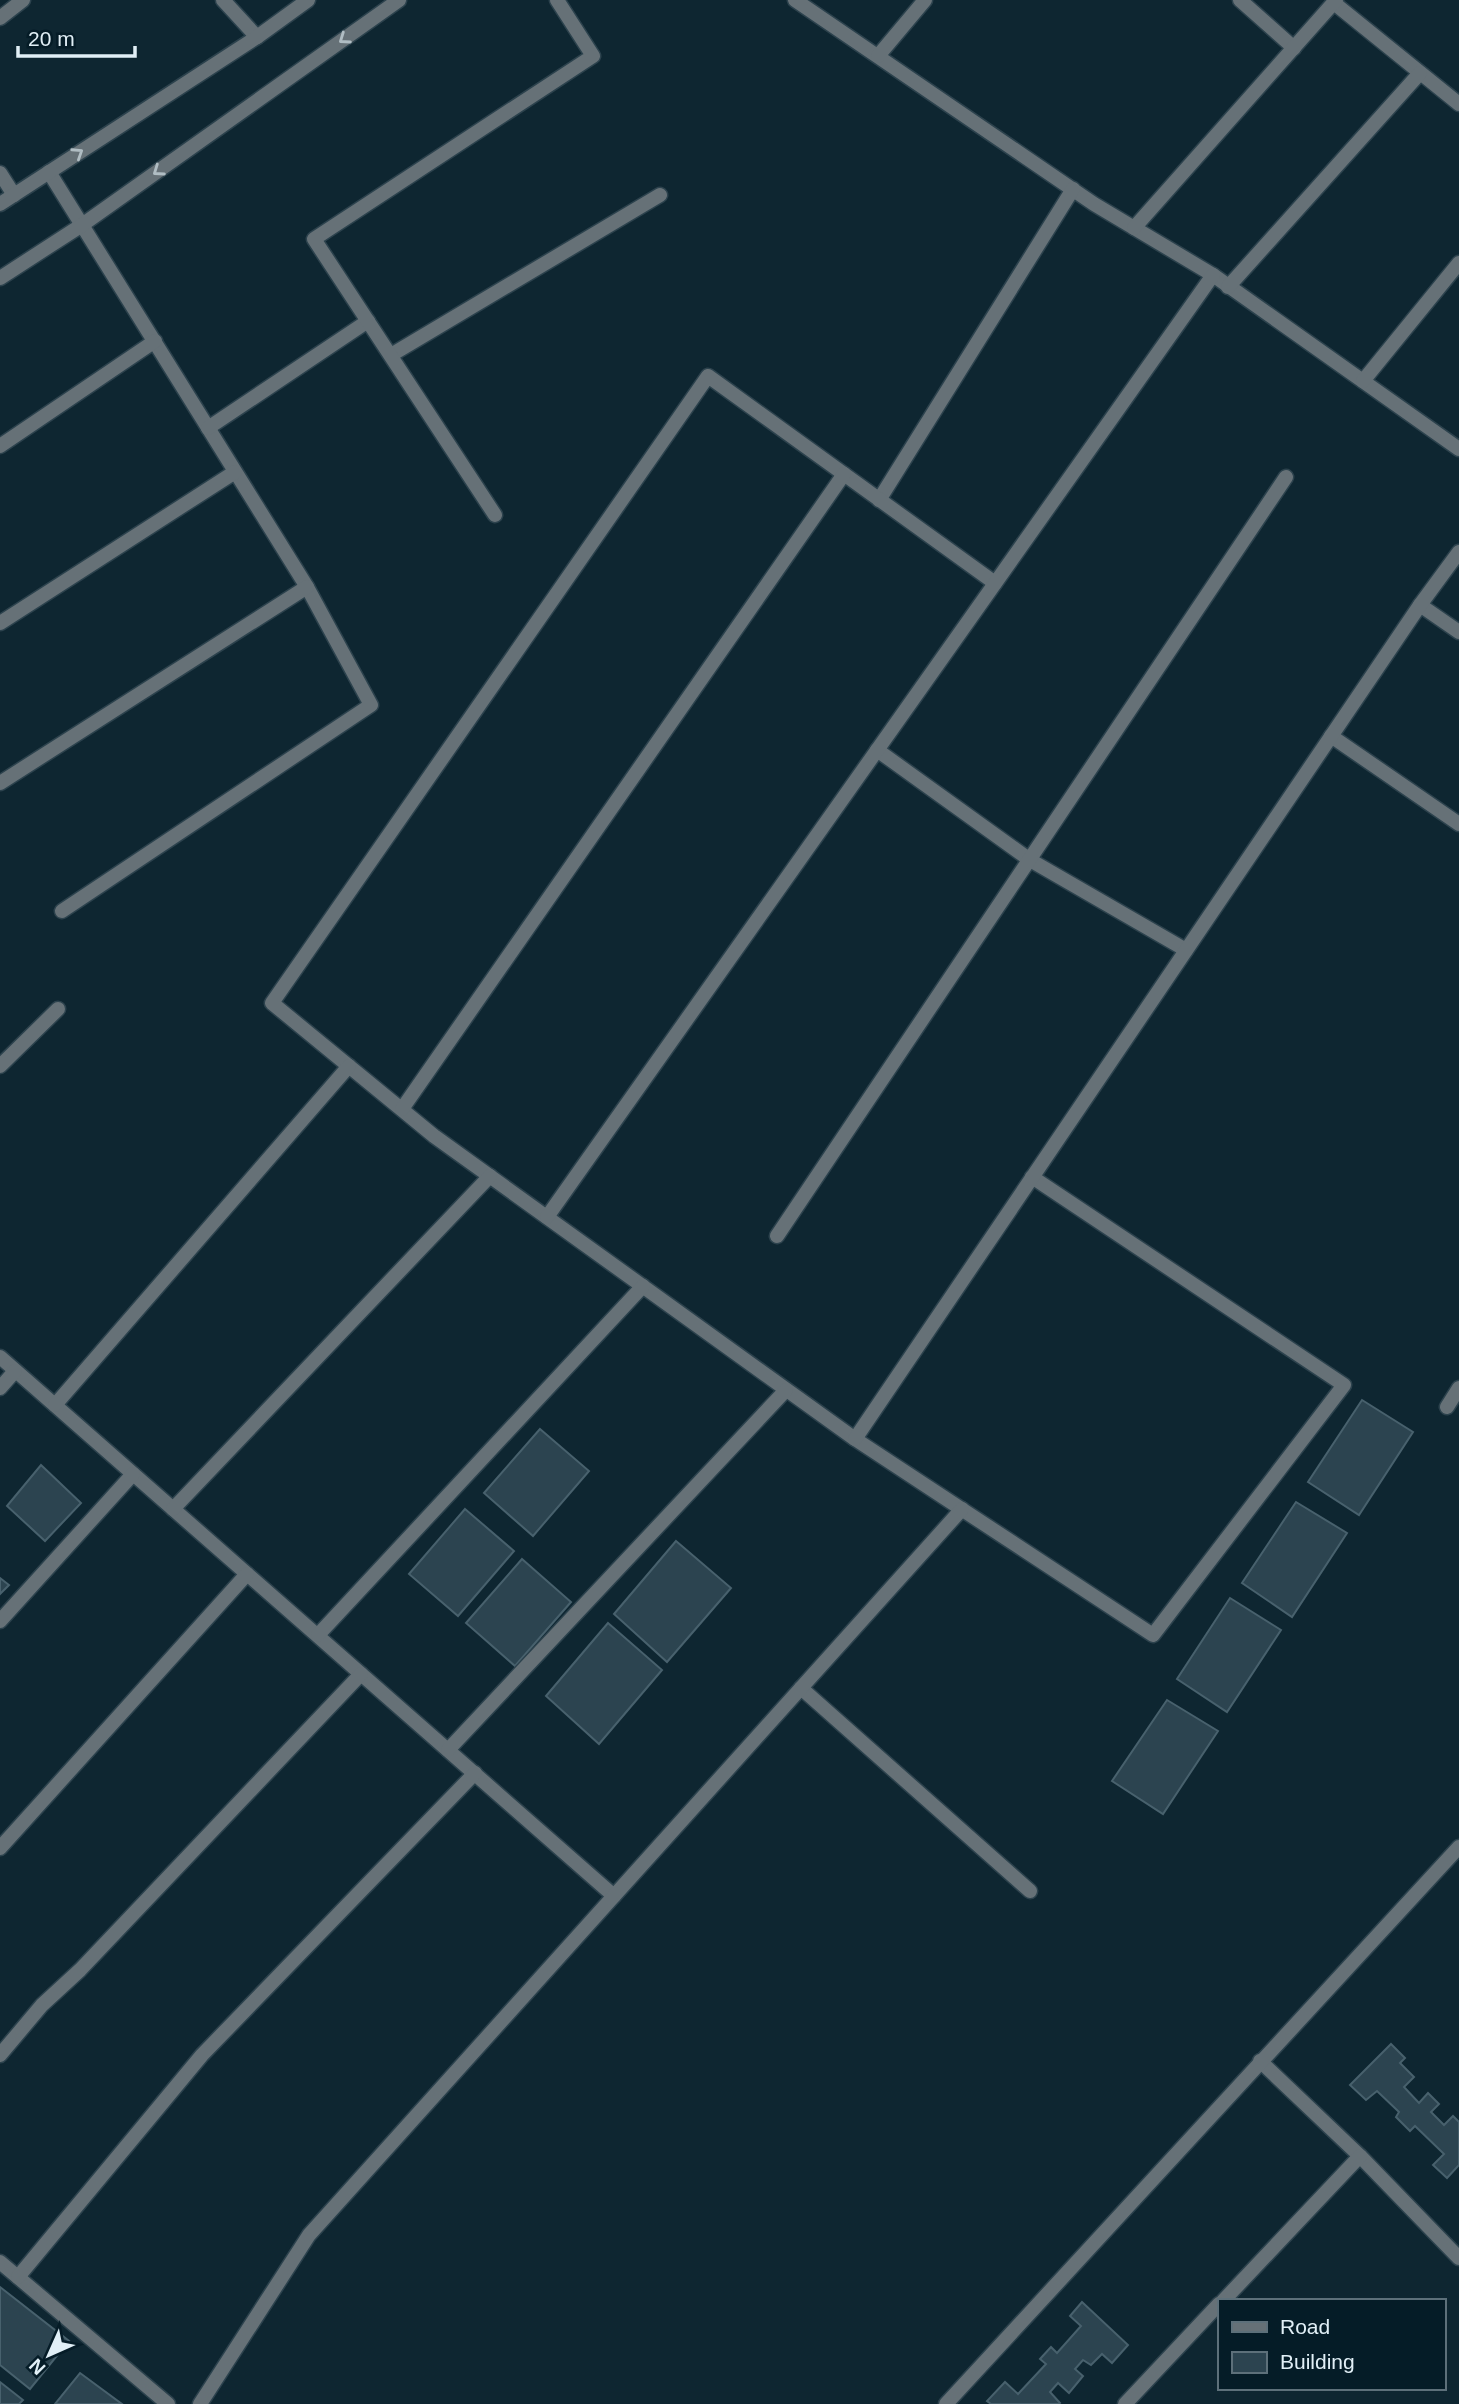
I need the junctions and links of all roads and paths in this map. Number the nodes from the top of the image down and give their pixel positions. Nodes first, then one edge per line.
1 (23, 0) edge
2 (223, 0) edge
3 (308, 0) edge
4 (400, 0) edge
5 (557, 0) edge
6 (795, 0) edge
7 (925, 0) edge
8 (1240, 0) edge
9 (1335, 1) edge
10 (0, 18) edge
11 (257, 37) junction
12 (1294, 48) junction
13 (878, 56) junction
14 (1420, 72) junction
15 (1459, 104) edge
16 (49, 172) junction
17 (0, 173) edge
18 (1073, 189) junction
19 (14, 195) junction
20 (660, 195) dead end
21 (0, 204) edge
22 (82, 225) junction
23 (1134, 228) junction
24 (1459, 262) edge
25 (1213, 275) junction
26 (0, 278) edge
27 (1228, 286) junction
28 (368, 321) junction
29 (155, 341) junction
30 (391, 355) junction
31 (1363, 381) junction
32 (208, 428) junction
33 (0, 446) edge
34 (1459, 449) edge
35 (235, 472) junction
36 (844, 474) junction
37 (1286, 477) dead end
38 (879, 499) junction
39 (495, 515) dead end
40 (1459, 552) edge
41 (995, 583) junction
42 (307, 587) junction
43 (1420, 605) junction
44 (0, 623) edge
45 (1459, 632) edge
46 (1331, 736) junction
47 (877, 750) junction
48 (0, 783) edge
49 (1459, 824) edge
50 (1030, 860) junction
51 (62, 911) dead end
52 (1186, 950) junction
53 (58, 1009) dead end
54 (0, 1066) edge
55 (349, 1066) junction
56 (402, 1109) junction
57 (491, 1176) junction
58 (1032, 1177) junction
59 (547, 1217) junction
60 (777, 1236) dead end
61 (643, 1286) junction
62 (0, 1357) edge
63 (15, 1371) junction
64 (0, 1388) edge
65 (1459, 1388) edge
66 (786, 1390) junction
67 (55, 1405) junction
68 (1447, 1407) dead end
69 (855, 1439) junction
70 (133, 1474) junction
71 (173, 1509) junction
72 (962, 1509) junction
73 (247, 1574) junction
74 (0, 1621) edge
75 (318, 1635) junction
76 (361, 1674) junction
77 (802, 1688) junction
78 (448, 1750) junction
79 (475, 1773) junction
80 (1459, 1847) edge
81 (0, 1848) edge
82 (1030, 1891) dead end
83 (614, 1896) junction
84 (0, 2054) edge
85 (1260, 2062) junction
86 (1360, 2156) junction
87 (1459, 2258) edge
88 (0, 2262) edge
89 (18, 2277) junction
90 (1224, 2299) edge
91 (1218, 2305) edge
92 (168, 2404) edge
93 (200, 2404) edge
94 (946, 2404) edge
95 (1125, 2404) edge

1 - 10 street
2 - 11 street
3 - 11 street
4 -> 22 street
5 - 28 street
6 - 13 street
7 - 13 street
8 - 12 street
9 - 12 street
9 - 14 street
16 -> 11 street
12 - 23 street
13 - 18 street
14 - 15 street
14 - 27 street
16 - 19 street
16 - 22 street
17 - 19 street
18 - 23 street
18 - 38 street
19 - 21 street
20 - 30 street
22 - 26 street
22 - 29 street
23 - 25 street
24 - 31 street
25 - 27 street
25 - 41 street
27 - 31 street
28 - 30 street
28 - 32 street
29 - 32 street
29 - 33 street
30 - 39 street
31 - 34 street
32 - 35 street
35 - 42 street
35 - 44 street
36 - 38 street
36 - 55 street
36 - 56 street
37 - 50 street
38 - 41 street
40 - 43 street
41 - 47 street
42 - 48 street
42 - 51 street
43 - 45 street
43 - 46 street
46 - 49 street
46 - 52 street
47 - 50 street
47 - 59 street
50 - 52 street
50 - 60 street
52 - 58 street
53 - 54 street
55 - 56 street
55 - 67 street
56 - 57 street
57 - 59 street
57 - 71 street
58 - 69 street
58 - 72 street
59 - 61 street
61 - 66 street
61 - 75 street
62 - 63 street
63 - 64 street
63 - 67 street
65 - 68 street
66 - 69 street
66 - 78 street
67 - 70 street
69 - 72 street
70 - 71 street
70 - 74 street
71 - 73 street
72 - 77 street
73 - 75 street
73 - 81 street
75 - 76 street
76 - 78 street
76 - 84 street
77 - 82 street
77 - 83 street
78 - 79 street
79 - 83 street
79 - 89 street
80 - 85 street
83 - 93 street
85 - 86 street
85 - 94 street
86 - 87 street
86 - 90 street
88 - 89 street
89 - 92 street
91 - 95 street

